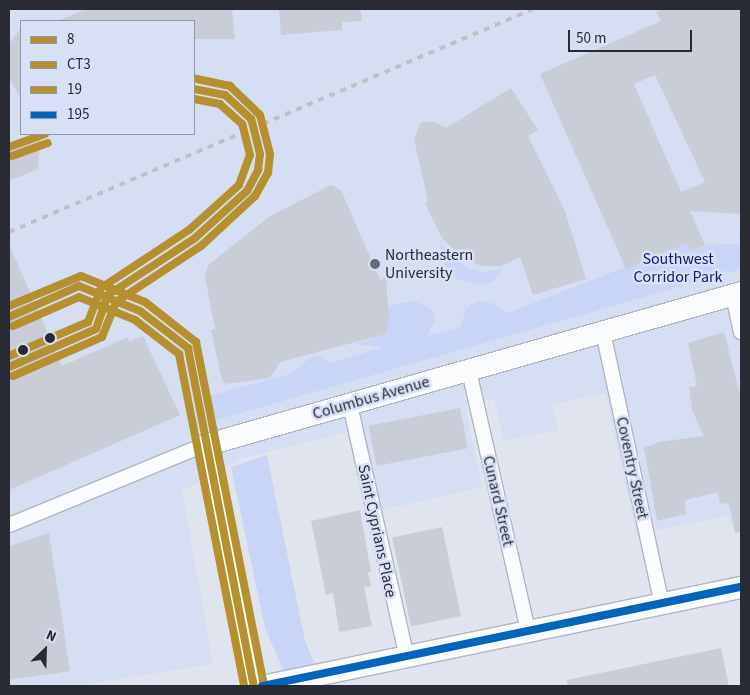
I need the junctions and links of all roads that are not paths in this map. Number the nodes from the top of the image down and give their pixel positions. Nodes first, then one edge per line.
1 (737, 294) edge
2 (603, 332) junction
3 (741, 332) edge
4 (469, 371) junction
5 (350, 405) junction
6 (204, 445) junction
7 (9, 525) edge
8 (741, 587) edge
9 (662, 604) junction
10 (528, 630) junction
11 (407, 657) junction
12 (254, 686) edge
13 (262, 686) edge

1 - 2 main road, Columbus Avenue
1 - 3 street
2 - 4 main road, Columbus Avenue
2 - 9 street, Coventry Street
4 - 5 main road, Columbus Avenue
4 - 10 street, Cunard Street
5 - 6 main road, Columbus Avenue
5 - 11 street, Saint Cyprians Place
6 - 7 street, Columbus Avenue
6 - 12 main road
8 - 9 main road
9 - 10 main road
10 - 11 main road
11 - 13 main road

